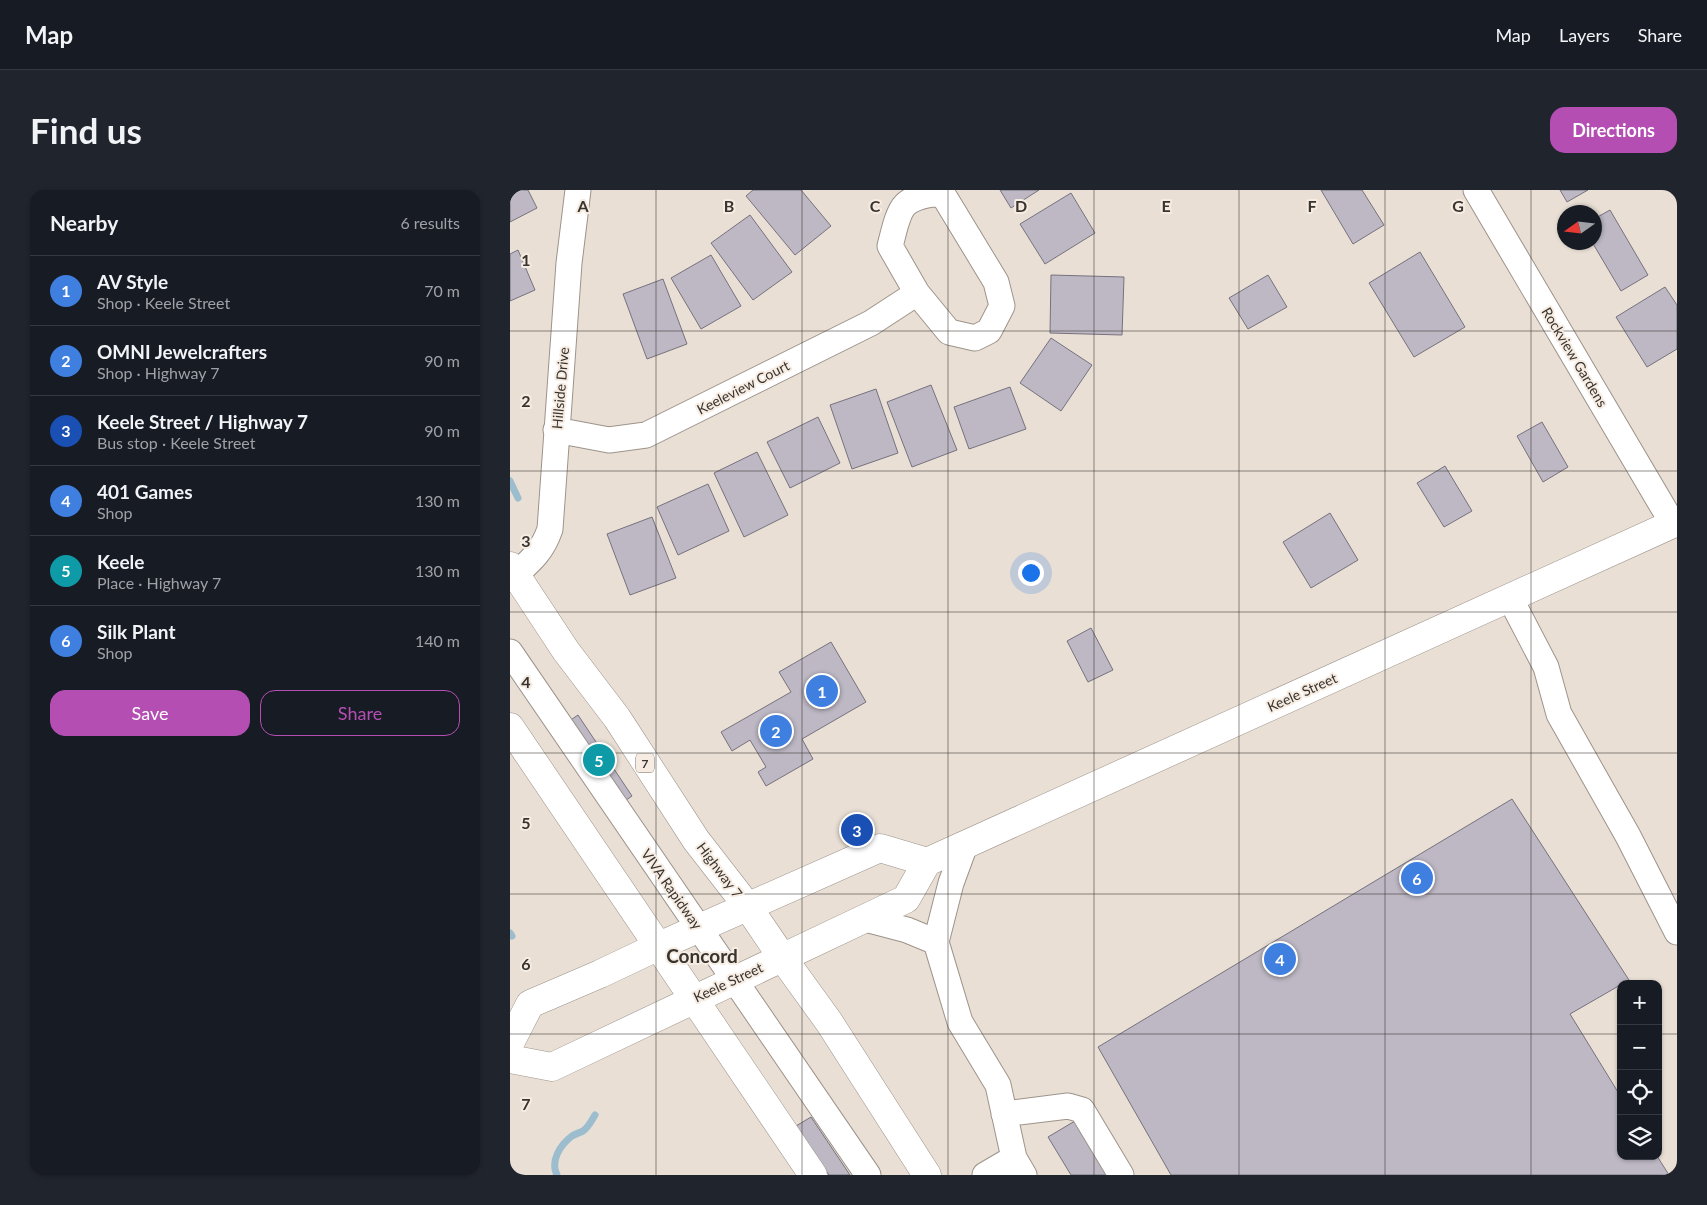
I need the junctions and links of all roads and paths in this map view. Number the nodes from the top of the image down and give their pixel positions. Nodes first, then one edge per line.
1 (578, 190) edge
2 (1476, 190) edge
3 (917, 293) junction
4 (556, 430) junction
5 (1675, 523) edge
6 (513, 570) edge
7 (1510, 598) junction
8 (510, 652) edge
9 (510, 727) edge
10 (965, 845) junction
11 (926, 862) junction
12 (748, 907) junction
13 (865, 919) junction
14 (700, 928) junction
15 (1677, 932) edge
16 (936, 942) junction
17 (659, 946) junction
18 (782, 957) junction
19 (735, 980) junction
20 (693, 999) junction
21 (510, 1043) edge
22 (510, 1059) edge
23 (1004, 1114) junction
24 (1019, 1166) edge
25 (813, 1175) edge
26 (868, 1175) edge
27 (928, 1175) edge
28 (985, 1175) edge
29 (1121, 1175) edge

1 - 4 street, Hillside Drive
2 - 5 street, Rockview Gardens
3 - 3 street
3 - 4 street, Keeleview Court
4 - 6 street, Hillside Drive
5 - 7 main road, Keele Street
6 - 12 main road, Highway 7 / 7
7 - 10 main road, Keele Street
7 - 15 street
8 - 14 street, VIVA Rapidway
9 - 17 main road
10 - 11 main road, Keele Street
10 - 16 street
11 - 12 main road
11 - 13 main road, Keele Street
12 - 14 main road
12 - 18 main road, Highway 7 / 7
13 - 16 street
13 - 18 main road, Keele Street
14 - 17 main road
14 - 19 street, VIVA Rapidway
16 - 23 street
17 - 20 main road
17 - 21 main road
18 - 19 main road, Keele Street
18 - 27 main road, Highway 7 / 7
19 - 20 main road, Keele Street
19 - 26 street, VIVA Rapidway
20 - 22 main road, Keele Street
20 - 25 main road
23 - 24 street
23 - 29 street
24 - 28 street

